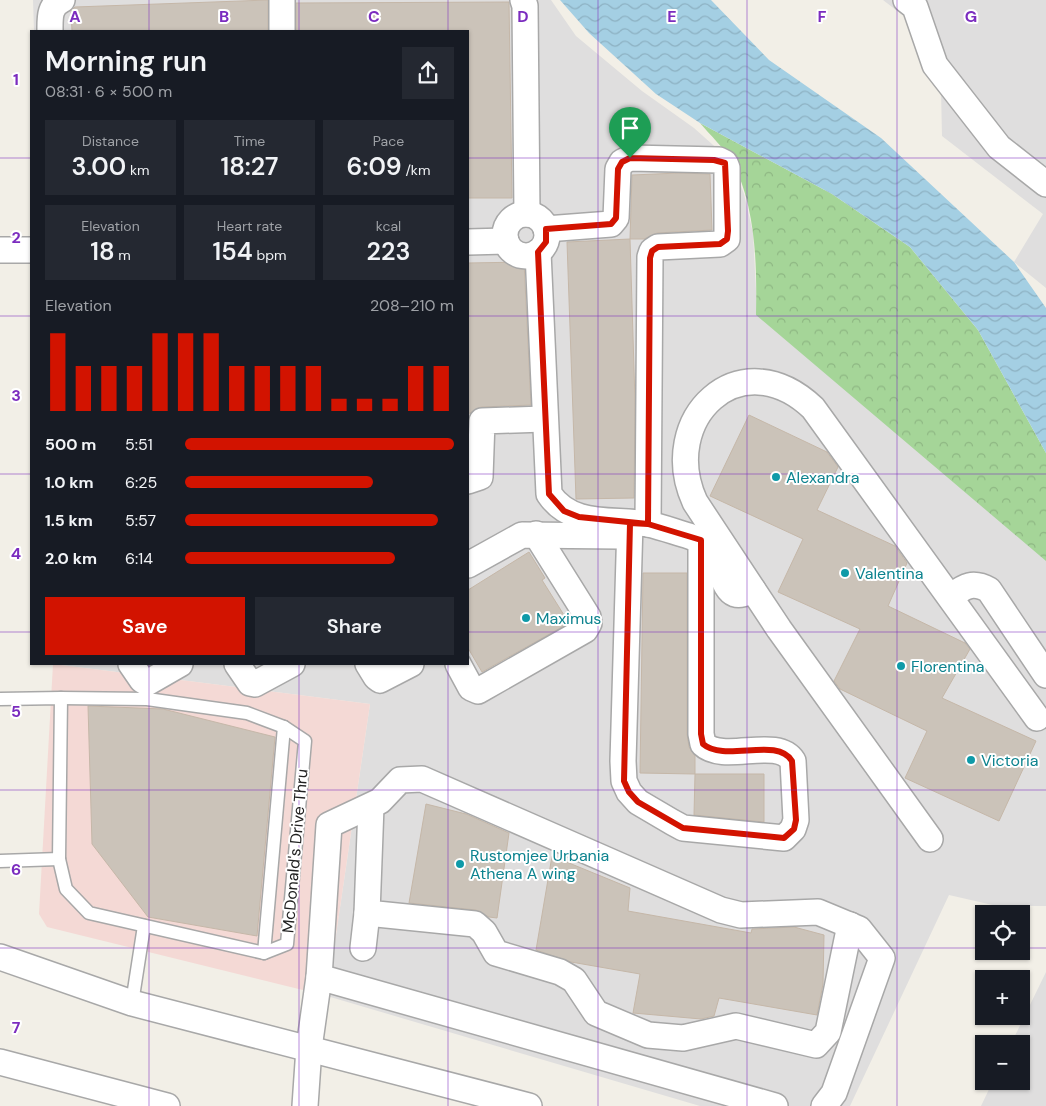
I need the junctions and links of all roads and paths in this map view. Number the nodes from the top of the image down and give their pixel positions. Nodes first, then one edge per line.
1 (62, 0) edge
2 (282, 0) edge
3 (523, 0) edge
4 (906, 0) edge
5 (50, 30) edge
6 (282, 30) edge
7 (1046, 184) edge
8 (536, 222) junction
9 (469, 242) edge
10 (506, 242) junction
11 (0, 250) edge
12 (30, 250) edge
13 (538, 252) junction
14 (544, 419) junction
15 (469, 482) edge
16 (636, 528) junction
17 (536, 534) junction
18 (701, 540) junction
19 (469, 564) edge
20 (754, 590) junction
21 (951, 596) junction
22 (132, 665) edge
23 (178, 665) edge
24 (238, 665) edge
25 (290, 665) edge
26 (369, 665) edge
27 (409, 665) edge
28 (459, 665) edge
29 (1046, 675) edge
30 (61, 698) junction
31 (0, 699) edge
32 (1037, 718) dead end
33 (284, 727) junction
34 (371, 806) junction
35 (930, 839) dead end
36 (59, 859) junction
37 (0, 861) edge
38 (367, 913) junction
39 (850, 925) junction
40 (144, 926) junction
41 (362, 948) dead end
42 (264, 953) junction
43 (0, 957) edge
44 (319, 977) junction
45 (132, 1003) junction
46 (309, 1048) junction
47 (0, 1062) edge
48 (167, 1106) edge
49 (305, 1106) edge
50 (528, 1106) edge
51 (775, 1106) edge
52 (824, 1106) edge

1 - 5 street
2 - 6 street
3 - 8 street
4 - 7 street
8 - 10 street
8 - 13 street
8 - 16 street
9 - 10 street
10 - 13 street
11 - 12 street
13 - 14 street
14 - 15 street
14 - 16 street
16 - 17 street
16 - 18 street
16 - 18 street
17 - 19 street
17 - 28 street
18 - 20 street
20 - 21 street
20 - 35 street
21 - 29 street
21 - 32 street
22 - 23 street
24 - 25 street
26 - 27 street
30 - 31 lane, McDonald's Drive Thru
30 - 33 lane, McDonald's Drive Thru
30 - 36 lane
33 - 42 lane
33 - 42 lane, McDonald's Drive Thru
34 - 38 street
34 - 39 street
34 - 44 street
36 - 37 lane
36 - 40 lane
38 - 39 street
38 - 41 street
39 - 52 street
40 - 42 lane
40 - 45 lane
43 - 45 street
44 - 46 street
44 - 51 street
45 - 46 street
46 - 49 street
46 - 50 street
47 - 48 street

